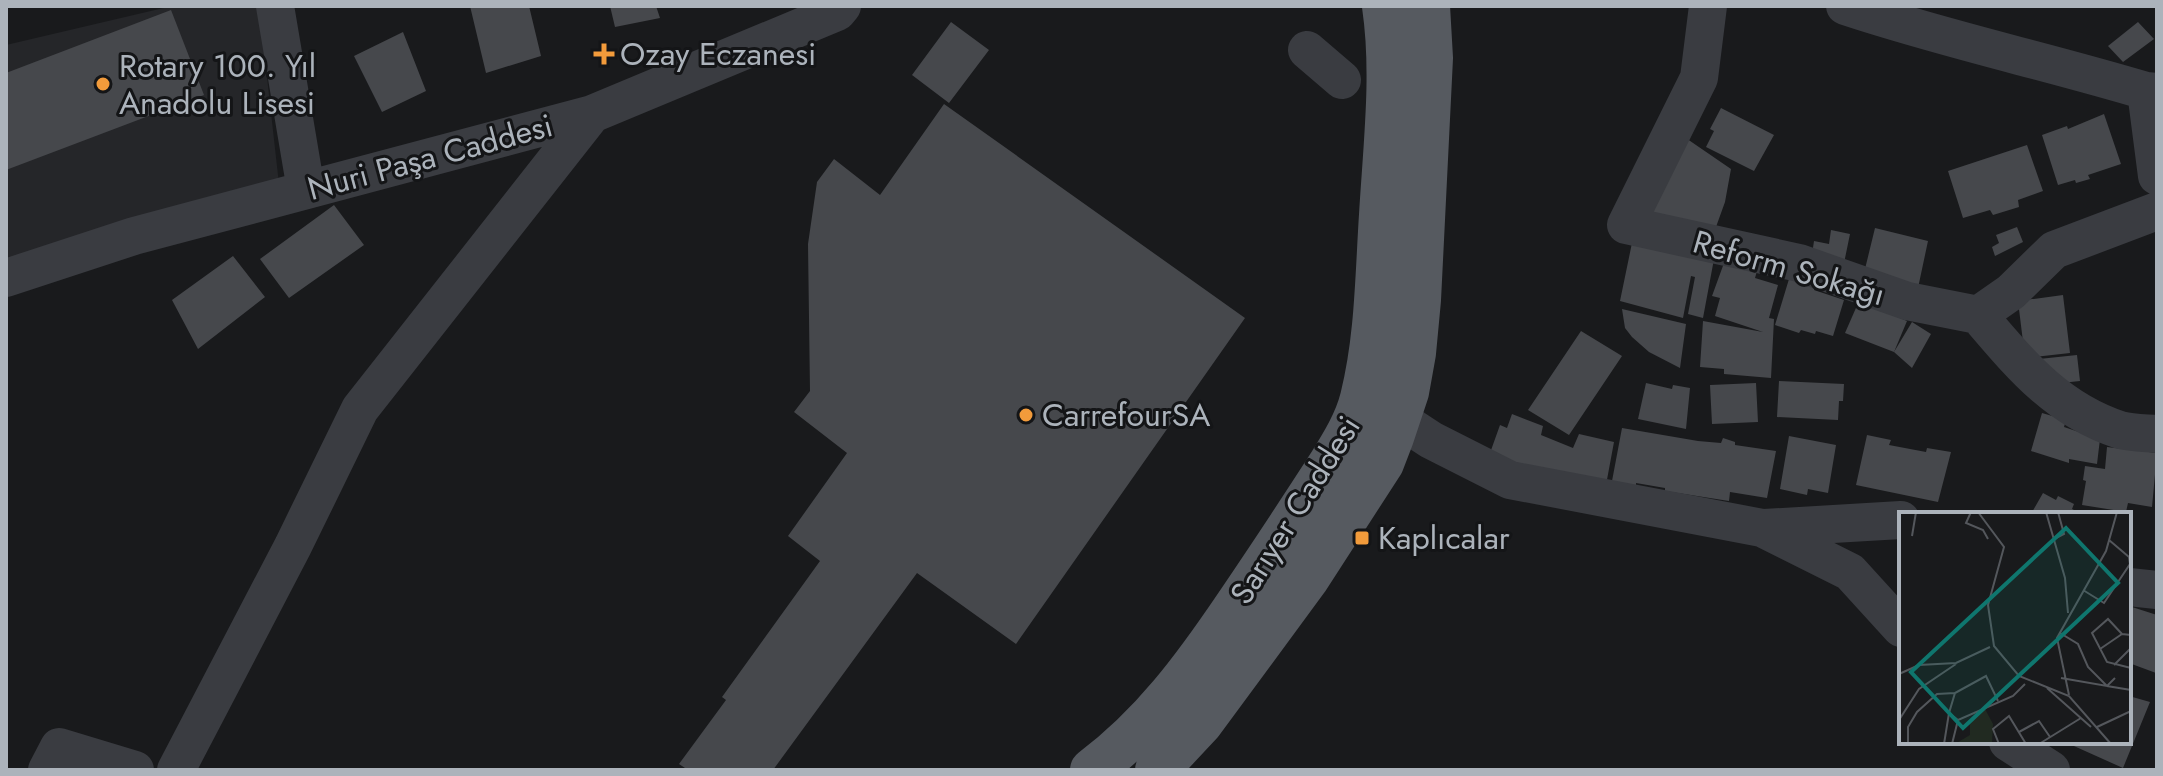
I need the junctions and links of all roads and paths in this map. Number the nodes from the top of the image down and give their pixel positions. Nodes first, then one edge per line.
1 (275, 6) edge
2 (842, 6) edge
3 (1384, 6) edge
4 (1428, 6) edge
5 (1708, 6) edge
6 (1845, 6) edge
7 (774, 22) edge
8 (1307, 50) dead end
9 (1342, 80) dead end
10 (2152, 92) edge
11 (592, 114) junction
12 (2157, 176) edge
13 (306, 190) junction
14 (2157, 211) edge
15 (6, 278) edge
16 (1978, 315) junction
17 (1380, 410) junction
18 (2157, 434) edge
19 (1899, 520) edge
20 (1762, 528) junction
21 (2131, 587) edge
22 (2157, 590) edge
23 (1899, 626) edge
24 (2011, 744) edge
25 (47, 770) edge
26 (135, 770) edge
27 (176, 770) edge
28 (1092, 770) edge
29 (1157, 770) edge
30 (2051, 770) edge

1 - 13 street
2 - 7 street, Nuri Paşa Caddesi
3 - 17 main road, Sarıyer Caddesi
4 - 17 main road, Sarıyer Caddesi
5 - 16 street, Reform Sokağı
6 - 10 street
7 - 11 street, Nuri Paşa Caddesi
8 - 9 street
10 - 12 street
11 - 13 street, Nuri Paşa Caddesi
11 - 27 street
13 - 15 street, Nuri Paşa Caddesi
14 - 16 street
16 - 18 street
17 - 20 street
17 - 28 main road, Sarıyer Caddesi
17 - 29 main road, Sarıyer Caddesi
19 - 20 street
20 - 23 street
21 - 22 street
24 - 30 street
25 - 26 street

